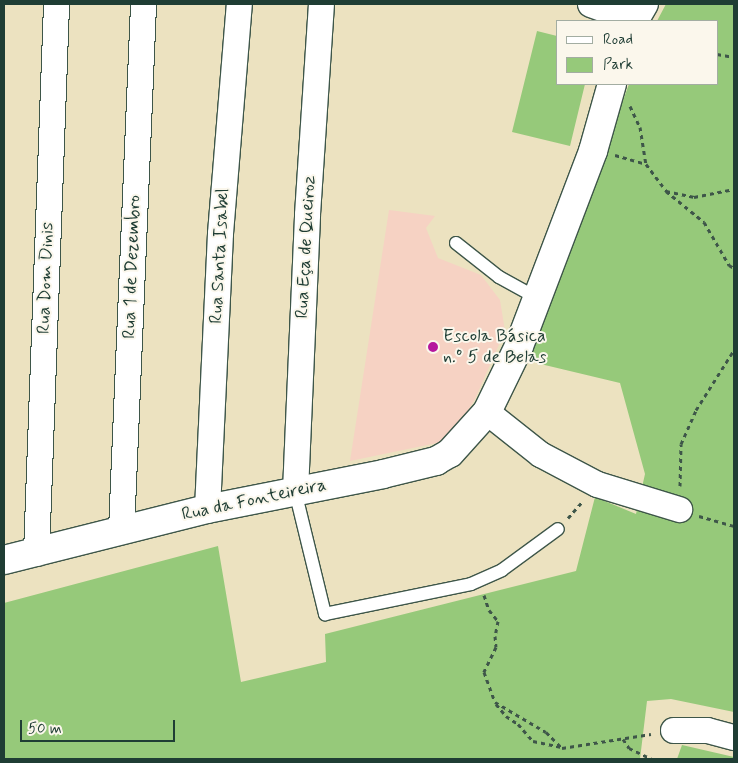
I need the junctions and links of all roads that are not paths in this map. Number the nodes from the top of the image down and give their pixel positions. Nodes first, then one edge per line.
1 (56, 4) edge
2 (143, 4) edge
3 (239, 4) edge
4 (321, 4) edge
5 (590, 4) edge
6 (638, 15) edge
7 (620, 92) edge
8 (456, 243) dead end
9 (537, 298) junction
10 (487, 412) junction
11 (295, 491) junction
12 (679, 509) road end
13 (207, 510) junction
14 (558, 529) road end
15 (121, 530) junction
16 (36, 553) junction
17 (4, 560) edge
18 (673, 730) road end
19 (734, 737) edge

1 - 16 street, Rua Dom Dinis
2 - 15 street, Rua 1 de Dezembro
3 - 13 street, Rua Santa Isabel
4 - 11 street, Rua Eça de Queiroz
5 - 6 street
7 - 9 street, Rua da Fonteireira
8 - 9 lane
9 - 10 street, Rua da Fonteireira
10 - 11 street, Rua da Fonteireira
10 - 12 street
11 - 13 street, Rua da Fonteireira
11 - 14 lane
13 - 15 street, Rua da Fonteireira
15 - 16 street, Rua da Fonteireira
16 - 17 street, Rua da Fonteireira
18 - 19 street

